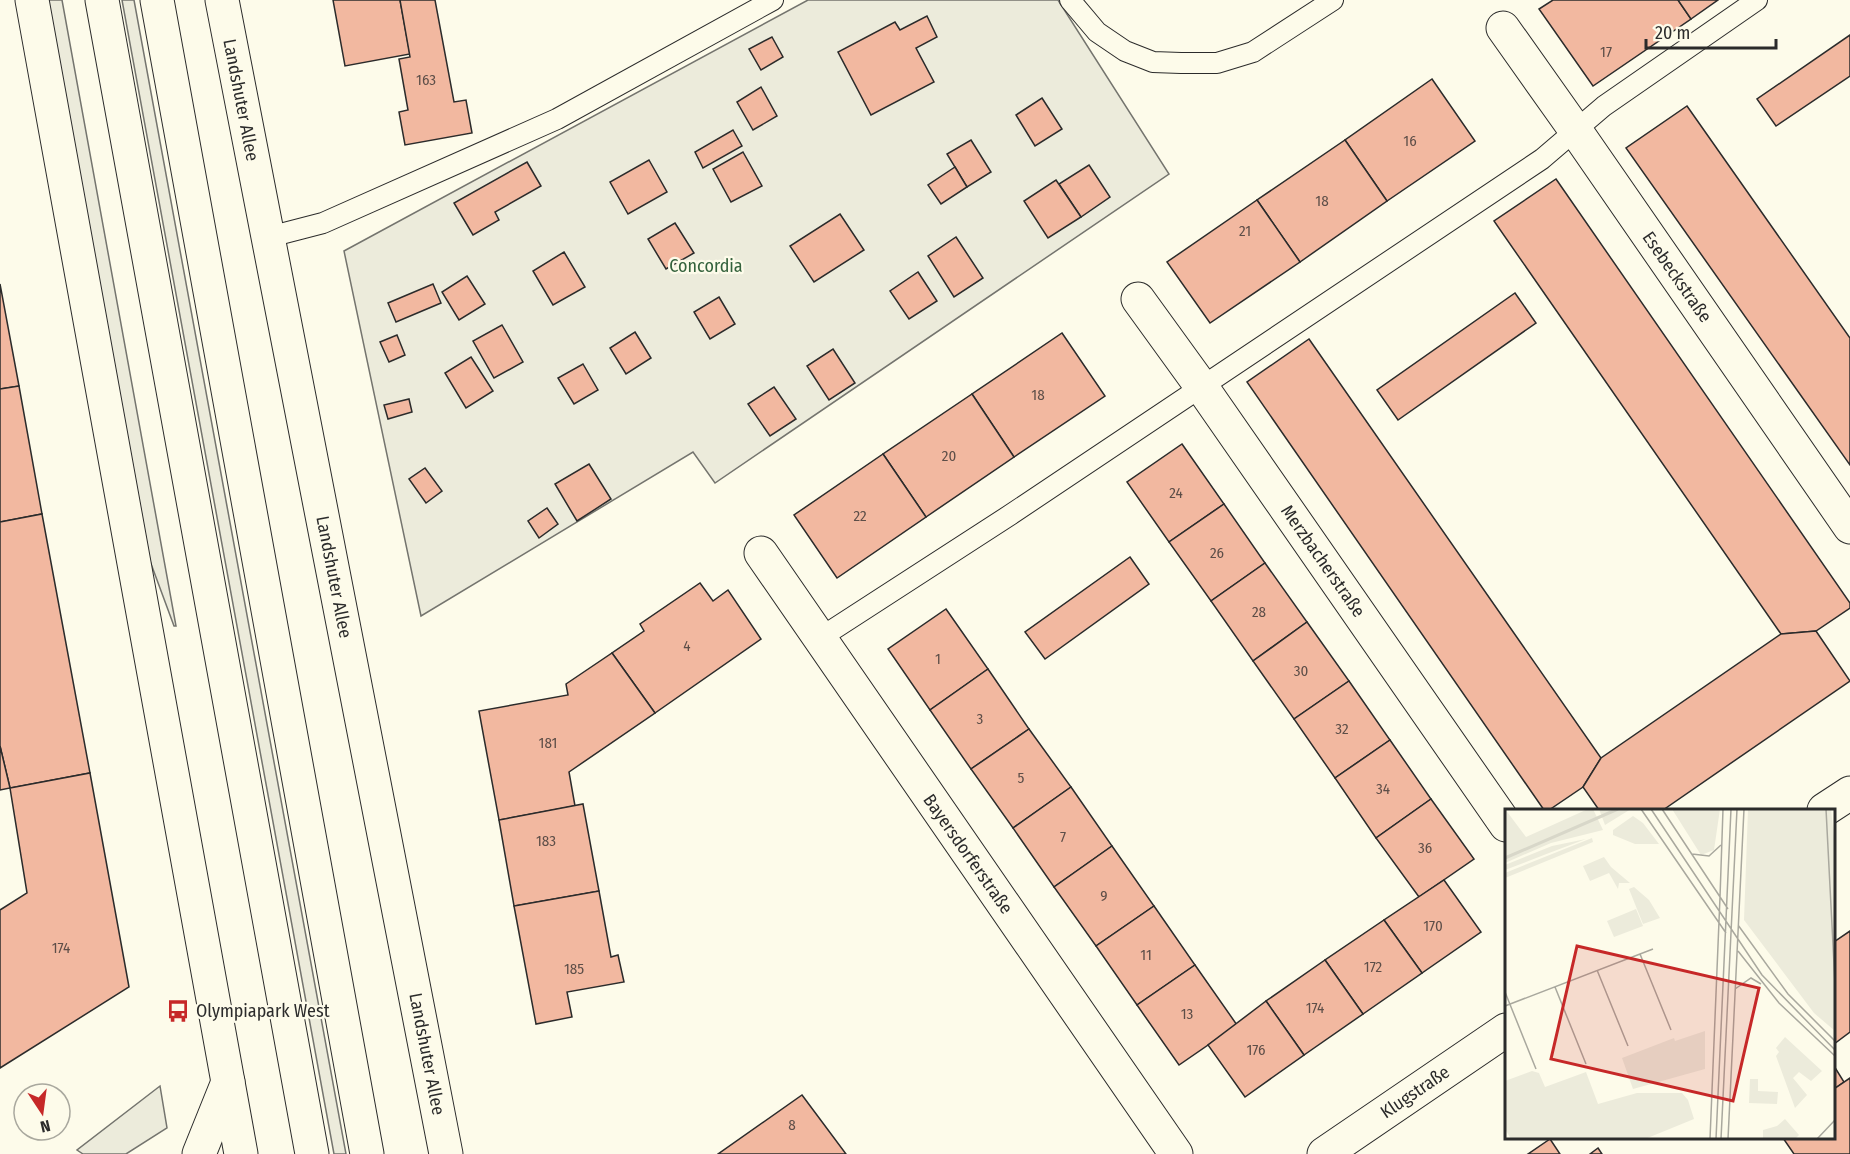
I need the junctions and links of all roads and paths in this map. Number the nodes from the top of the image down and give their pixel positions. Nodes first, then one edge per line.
1 (32, 0) edge
2 (102, 0) edge
3 (157, 0) edge
4 (222, 0) edge
5 (773, 0) edge
6 (1070, 0) edge
7 (1333, 0) edge
8 (1757, 0) edge
9 (1503, 28) dead end
10 (1576, 131) junction
11 (269, 237) junction
12 (1138, 299) dead end
13 (1201, 386) junction
14 (1850, 527) edge
15 (761, 553) dead end
16 (820, 638) junction
17 (1850, 793) edge
18 (1826, 809) edge
19 (1505, 824) edge
20 (1505, 1030) edge
21 (228, 1082) junction
22 (311, 1151) edge
23 (200, 1154) edge
24 (241, 1154) edge
25 (367, 1154) edge
26 (446, 1154) edge
27 (1176, 1154) edge
28 (1324, 1154) edge

1 - 21 main road
2 - 22 main road
3 - 25 main road
4 - 11 main road, Landshuter Allee
5 - 11 lane
6 - 7 lane
8 - 10 lane
9 - 10 main road, Esebeckstraße
10 - 13 lane
10 - 14 main road, Esebeckstraße
11 - 26 main road, Landshuter Allee
12 - 13 main road, Merzbacherstraße
13 - 16 lane
13 - 19 main road, Merzbacherstraße
15 - 16 main road, Bayersdorferstraße
16 - 27 main road, Bayersdorferstraße
17 - 18 main road
20 - 28 main road, Klugstraße
21 - 23 main road
21 - 24 main road

